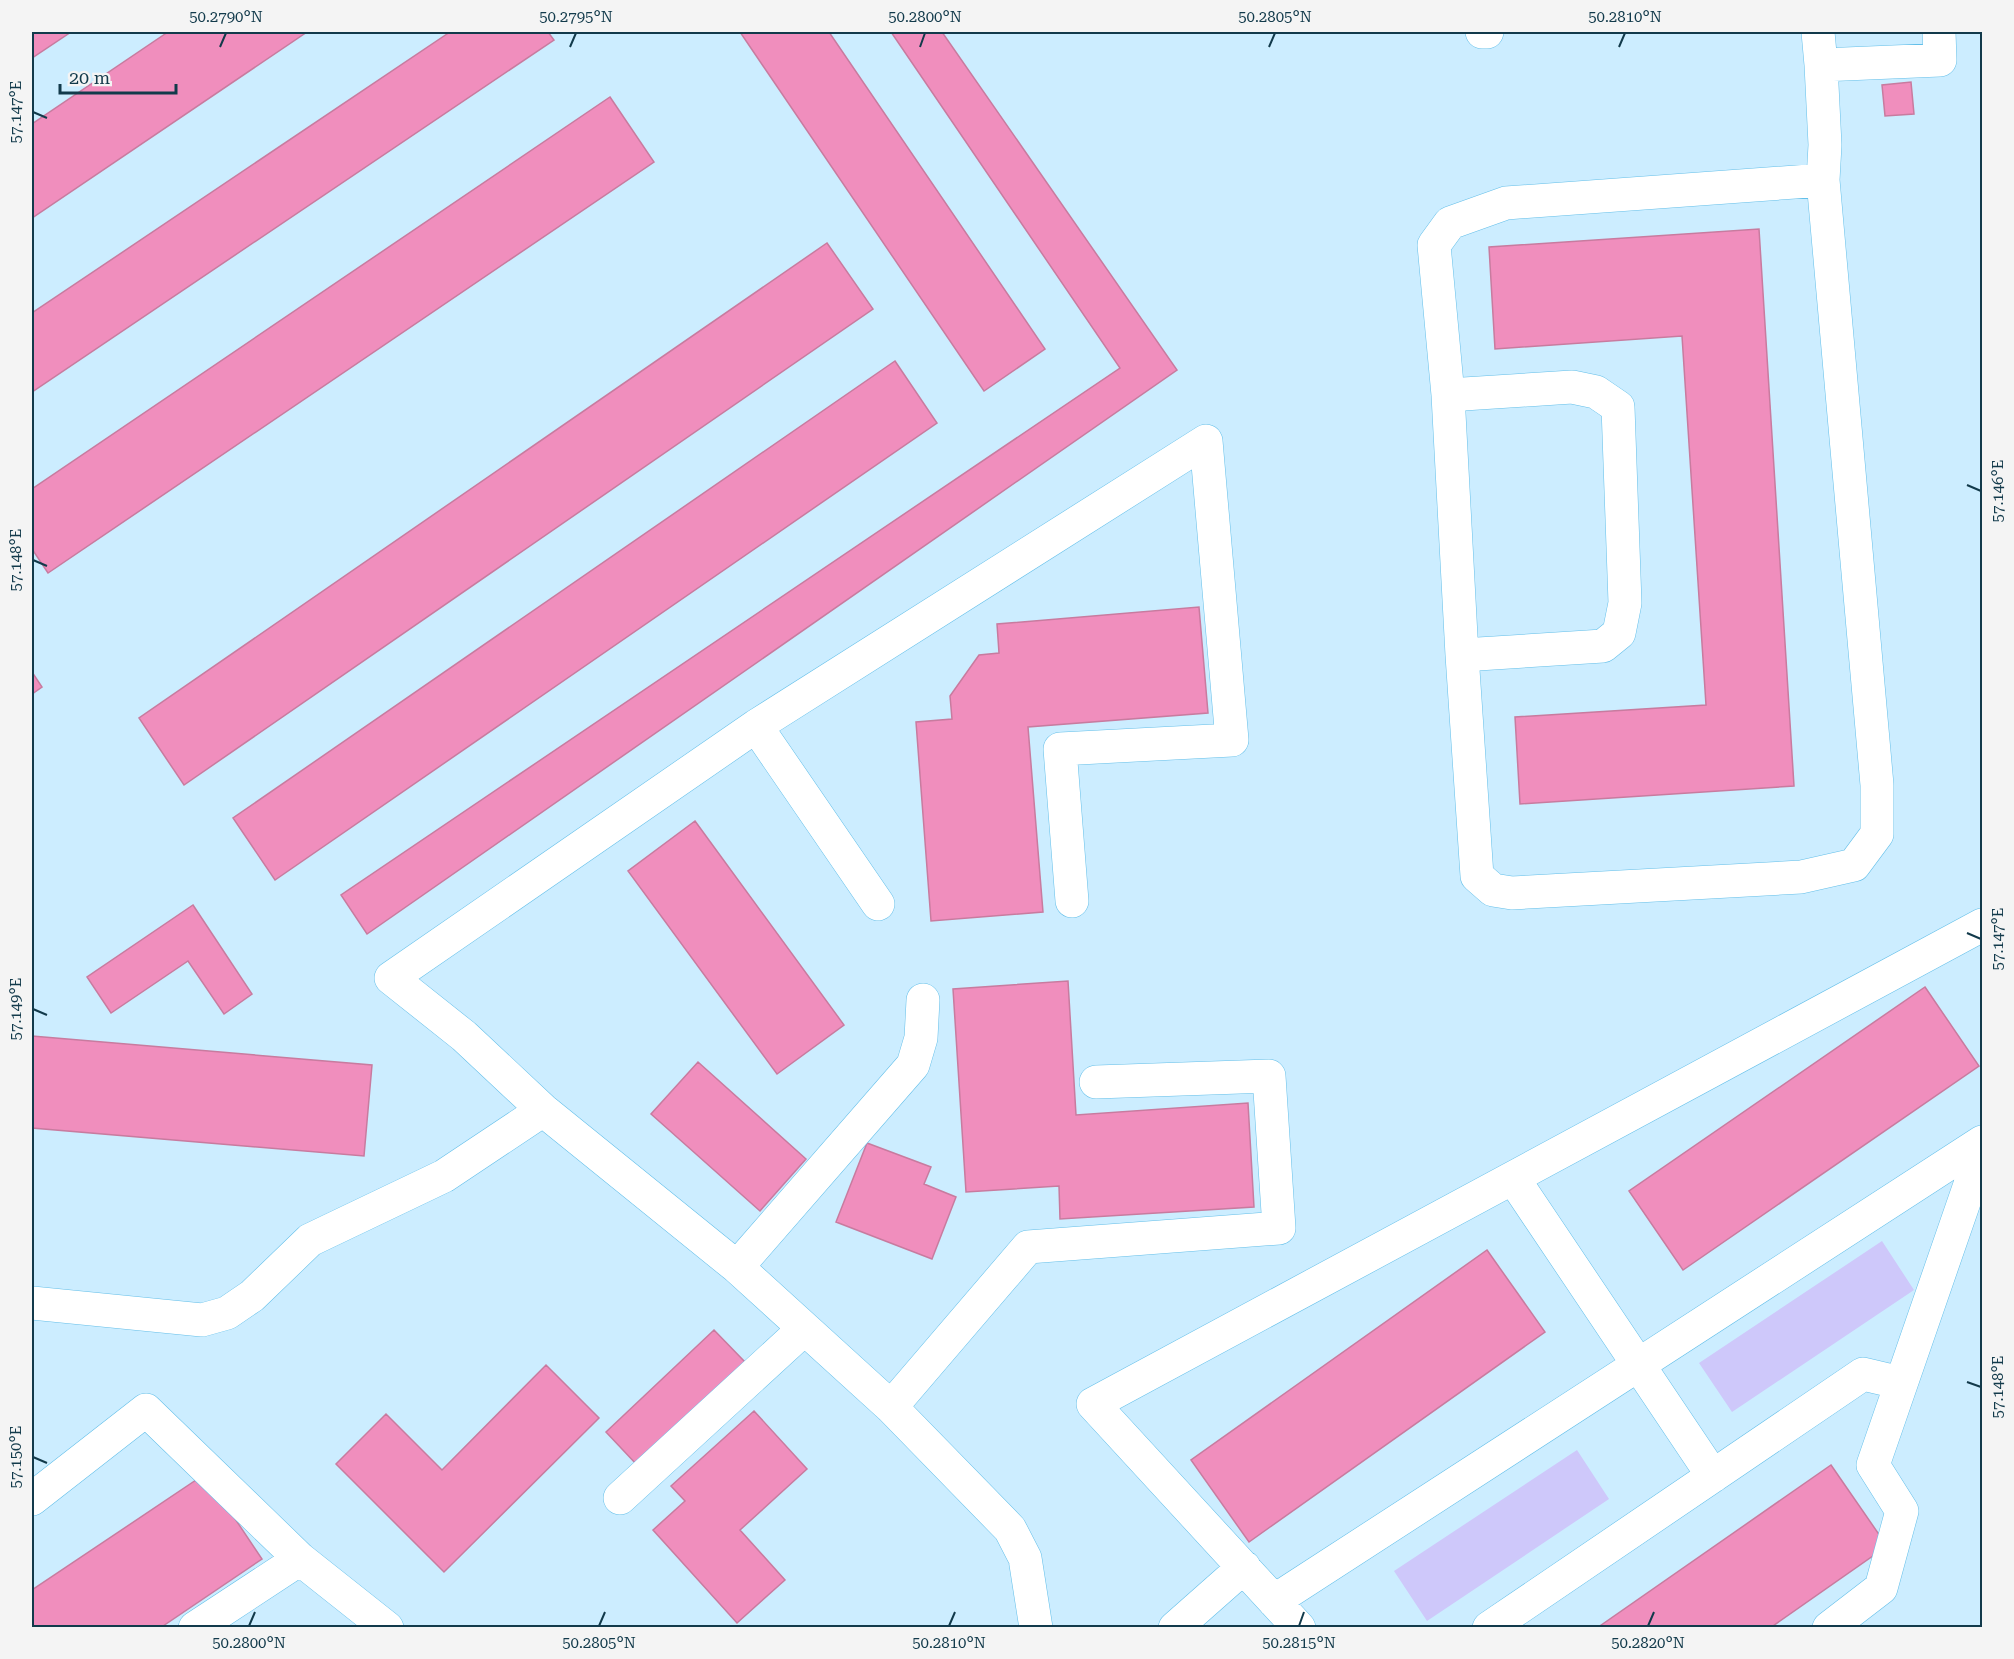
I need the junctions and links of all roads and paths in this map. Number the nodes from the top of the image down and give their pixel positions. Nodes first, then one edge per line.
1 (1818, 32) edge
2 (1939, 32) edge
3 (1821, 65) junction
4 (1823, 180) junction
5 (1448, 395) junction
6 (1462, 655) junction
7 (756, 726) junction
8 (1072, 901) dead end
9 (878, 904) dead end
10 (1983, 925) edge
11 (923, 1000) dead end
12 (1096, 1082) dead end
13 (543, 1110) junction
14 (1983, 1142) edge
15 (1983, 1150) edge
16 (1513, 1178) junction
17 (737, 1267) junction
18 (32, 1303) edge
19 (804, 1329) junction
20 (1638, 1365) junction
21 (1901, 1383) junction
22 (891, 1407) junction
23 (1713, 1476) junction
24 (620, 1498) dead end
25 (32, 1499) edge
26 (300, 1559) junction
27 (1244, 1568) junction
28 (1274, 1601) junction
29 (195, 1628) edge
30 (387, 1628) edge
31 (1036, 1628) edge
32 (1175, 1628) edge
33 (1299, 1628) edge
34 (1489, 1628) edge
35 (1829, 1628) edge

1 - 3 street
2 - 3 street
3 - 4 street
4 - 5 street
4 - 6 street
5 - 6 street
5 - 6 street
7 - 8 street
7 - 9 street
7 - 13 street
10 - 16 street
11 - 17 street
12 - 22 street
13 - 17 street
13 - 18 street
14 - 20 street
15 - 21 street
16 - 20 street
16 - 27 street
17 - 19 street
19 - 22 street
19 - 24 street
20 - 23 street
20 - 28 street
21 - 23 street
21 - 35 street
22 - 31 street
23 - 34 street
25 - 26 street
26 - 29 street
26 - 30 street
27 - 28 street
27 - 32 street
28 - 33 street

